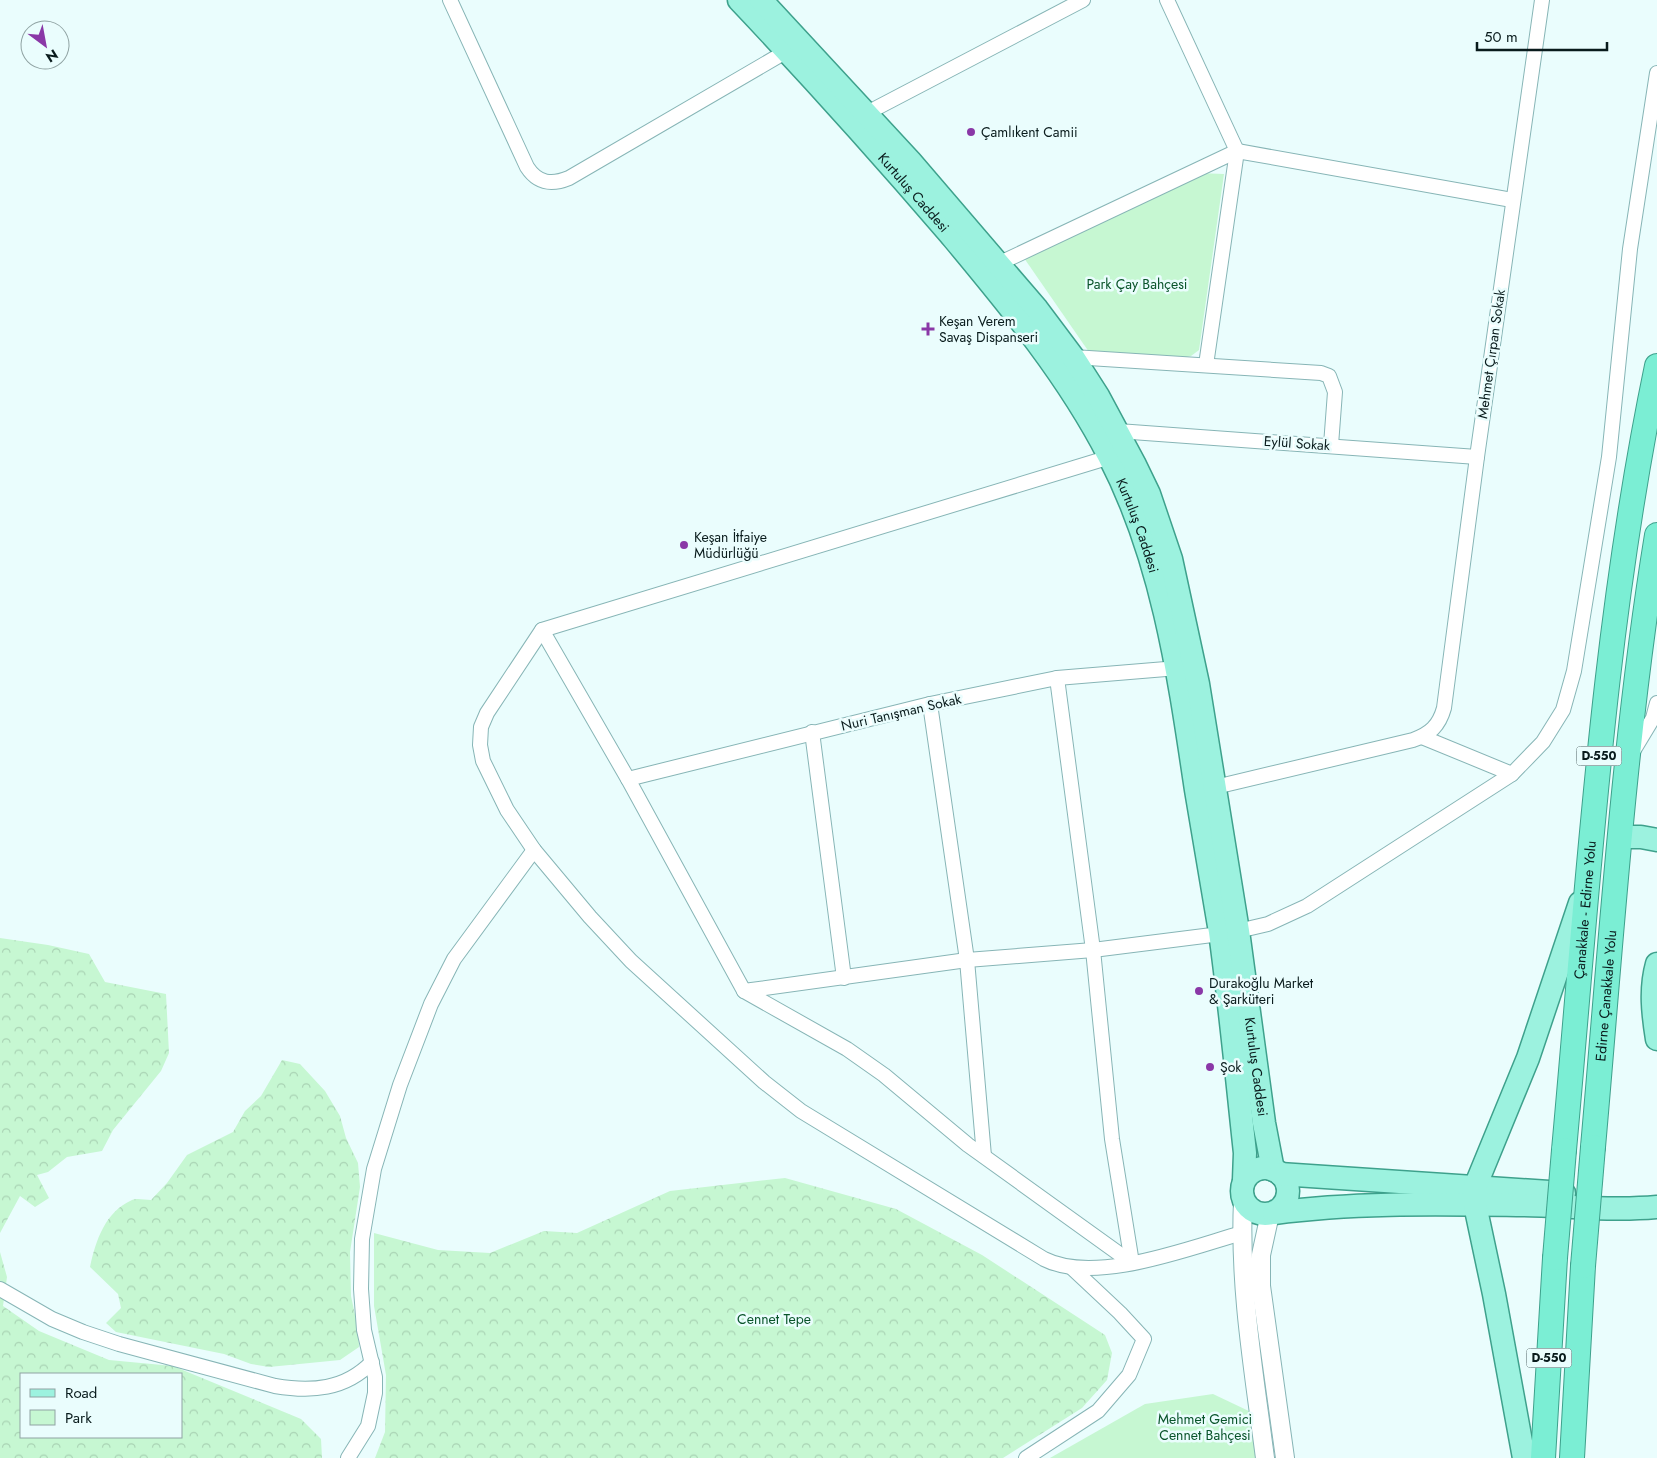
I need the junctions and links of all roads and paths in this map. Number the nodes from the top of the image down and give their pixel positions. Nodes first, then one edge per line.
1 (450, 0) edge
2 (738, 0) edge
3 (761, 0) edge
4 (1083, 0) edge
5 (1166, 0) edge
6 (1542, 0) edge
7 (787, 51) junction
8 (1657, 72) edge
9 (867, 113) junction
10 (1237, 151) junction
11 (1512, 200) junction
12 (1000, 264) junction
13 (1073, 357) junction
14 (1206, 365) junction
15 (1657, 366) edge
16 (1118, 431) junction
17 (1331, 445) junction
18 (1110, 457) junction
19 (1477, 457) junction
20 (1657, 535) edge
21 (542, 630) junction
22 (1178, 668) junction
23 (1057, 678) junction
24 (1657, 703) edge
25 (930, 704) junction
26 (812, 732) junction
27 (1422, 737) junction
28 (1628, 760) junction
29 (1512, 774) junction
30 (628, 779) junction
31 (1206, 790) junction
32 (1621, 837) junction
33 (1657, 840) edge
34 (534, 850) junction
35 (1587, 883) junction
36 (1229, 932) junction
37 (1093, 950) junction
38 (967, 960) junction
39 (1657, 964) edge
40 (844, 978) junction
41 (744, 991) junction
42 (1657, 1039) edge
43 (984, 1156) junction
44 (1277, 1172) junction
45 (1244, 1190) junction
46 (1475, 1196) junction
47 (1657, 1205) edge
48 (1272, 1214) junction
49 (1242, 1233) junction
50 (1132, 1264) junction
51 (1072, 1268) junction
52 (0, 1289) edge
53 (372, 1362) junction
54 (348, 1458) edge
55 (1026, 1458) edge
56 (1265, 1458) edge
57 (1285, 1458) edge
58 (1524, 1458) edge
59 (1543, 1458) edge
60 (1572, 1458) edge

1 - 7 street
2 - 7 main road, Kurtuluş Caddesi
3 - 9 main road, Kurtuluş Caddesi
4 - 9 street
5 - 10 street
6 - 11 street, Mehmet Çırpan Sokak
7 - 18 main road, Kurtuluş Caddesi
8 - 29 street
9 - 12 main road, Kurtuluş Caddesi
10 - 11 street
10 - 12 street
10 - 14 street
11 - 19 street, Mehmet Çırpan Sokak
12 - 13 main road, Kurtuluş Caddesi
13 - 14 street
13 - 16 main road, Kurtuluş Caddesi
14 - 17 street
15 - 35 highway, Çanakkale - Edirne Yolu / D-550
16 - 17 street, Eylül Sokak
16 - 31 main road, Kurtuluş Caddesi
17 - 19 street, Eylül Sokak
18 - 21 street
18 - 22 main road, Kurtuluş Caddesi
19 - 27 street, Mehmet Çırpan Sokak
20 - 28 highway, Edirne Çanakkale Yolu / D-550
21 - 30 street
21 - 34 street
22 - 23 street, Nuri Tanışman Sokak
22 - 31 main road, Kurtuluş Caddesi
23 - 25 street, Nuri Tanışman Sokak
23 - 37 street
24 - 28 street
25 - 26 street, Nuri Tanışman Sokak
25 - 38 street
26 - 30 street, Nuri Tanışman Sokak
26 - 40 street
27 - 29 street
27 - 31 street
28 - 32 highway, Edirne Çanakkale Yolu / D-550
29 - 36 street
30 - 41 street
31 - 36 main road, Kurtuluş Caddesi
32 - 33 main road
32 - 60 highway, Edirne Çanakkale Yolu / D-550, bridge
34 - 51 street
34 - 53 street
35 - 46 main road
35 - 59 highway, Çanakkale - Edirne Yolu / D-550, bridge
36 - 37 street
36 - 44 main road, Kurtuluş Caddesi
36 - 45 main road, Kurtuluş Caddesi
37 - 38 street
37 - 50 street
38 - 40 street
38 - 43 street
39 - 42 main road
40 - 41 street
41 - 43 street
43 - 50 street
44 - 45 main road
44 - 46 main road
44 - 48 main road
45 - 48 main road
45 - 49 street, Kurtuluş Caddesi
46 - 47 main road
46 - 48 main road
46 - 58 main road
48 - 57 street
49 - 50 street
49 - 56 street, Kurtuluş Caddesi
50 - 51 street
51 - 55 street
52 - 53 street
53 - 54 street

